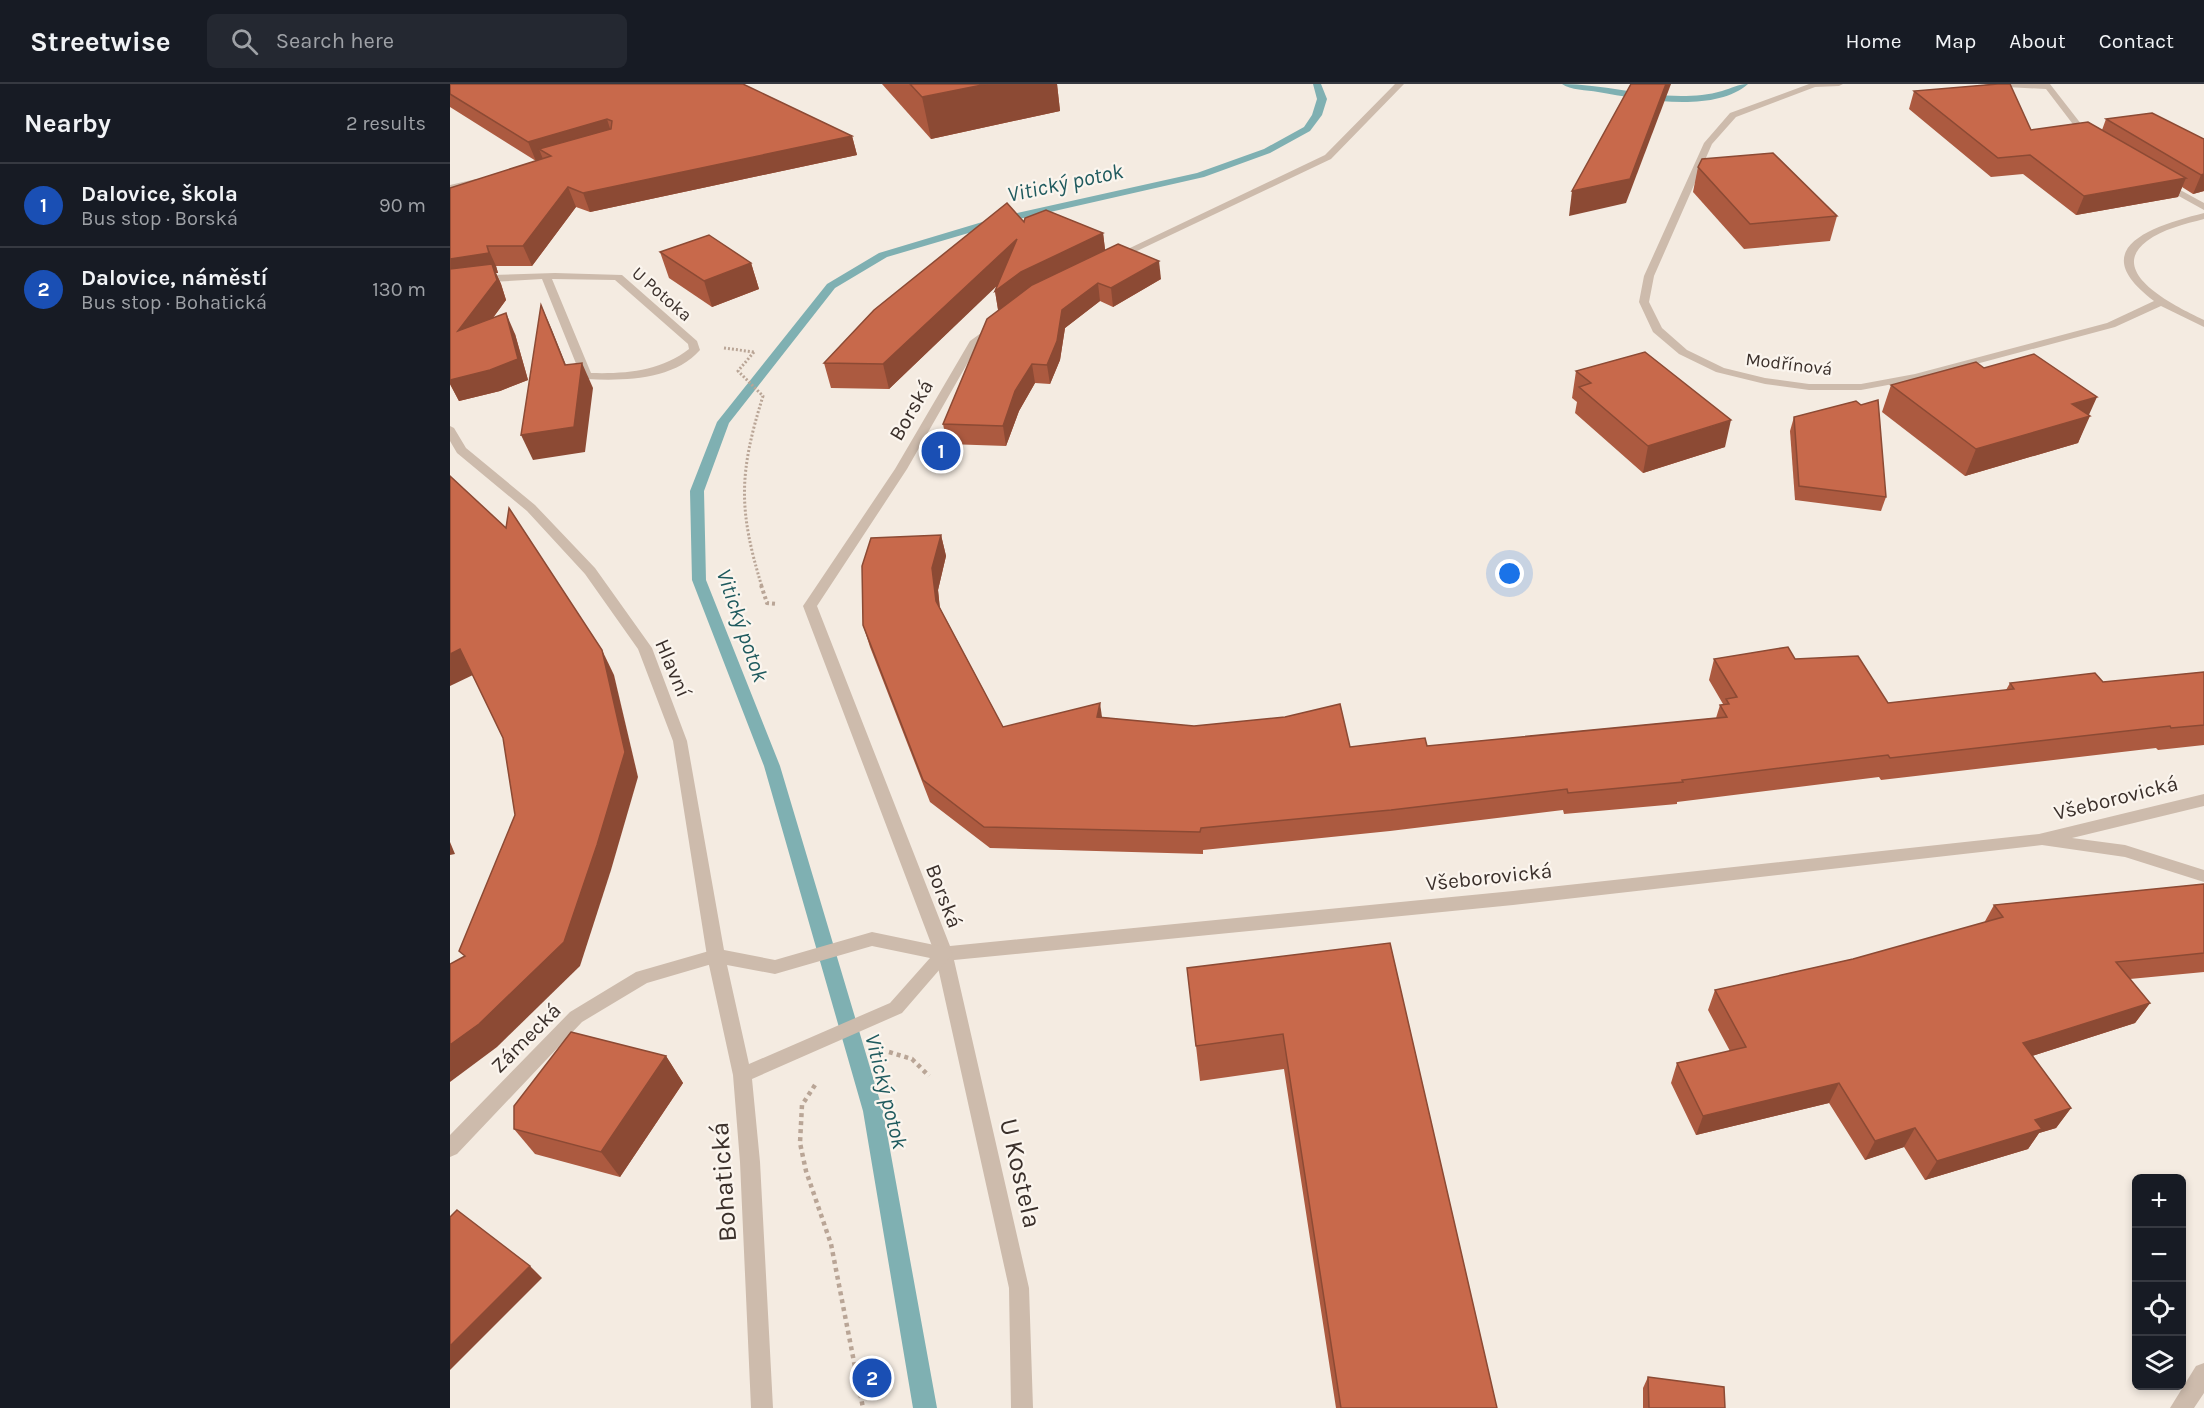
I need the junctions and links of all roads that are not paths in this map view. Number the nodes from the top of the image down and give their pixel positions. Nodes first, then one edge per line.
1 (1400, 84) edge
2 (1839, 84) edge
3 (1988, 84) edge
4 (2046, 85) edge
5 (2094, 142) edge
6 (2149, 175) edge
7 (490, 179) edge
8 (450, 188) edge
9 (2204, 207) edge
10 (2204, 216) edge
11 (1101, 264) edge
12 (546, 277) junction
13 (450, 285) edge
14 (2161, 302) junction
15 (1003, 320) edge
16 (2204, 324) edge
17 (450, 430) edge
18 (2204, 800) edge
19 (2039, 840) junction
20 (2204, 876) edge
21 (944, 954) junction
22 (716, 956) junction
23 (742, 1075) junction
24 (450, 1148) edge
25 (2204, 1374) edge
26 (762, 1408) edge
27 (1022, 1408) edge
28 (2181, 1408) edge

1 - 11 street
2 - 14 street, Modřínová
3 - 4 street
4 - 5 street
6 - 9 street
7 - 8 street
10 - 14 street
12 - 12 street, U Potoka
12 - 13 street, U Potoka
14 - 16 street
15 - 21 street, Borská
17 - 22 street, Hlavní
18 - 19 street, Všeborovická
19 - 20 street, Všeborovická
19 - 21 street, Všeborovická
21 - 22 street, Všeborovická
21 - 23 street
21 - 27 street, U Kostela
22 - 23 street, Bohatická
22 - 24 street, Zámecká
23 - 26 street, Bohatická
25 - 28 street

